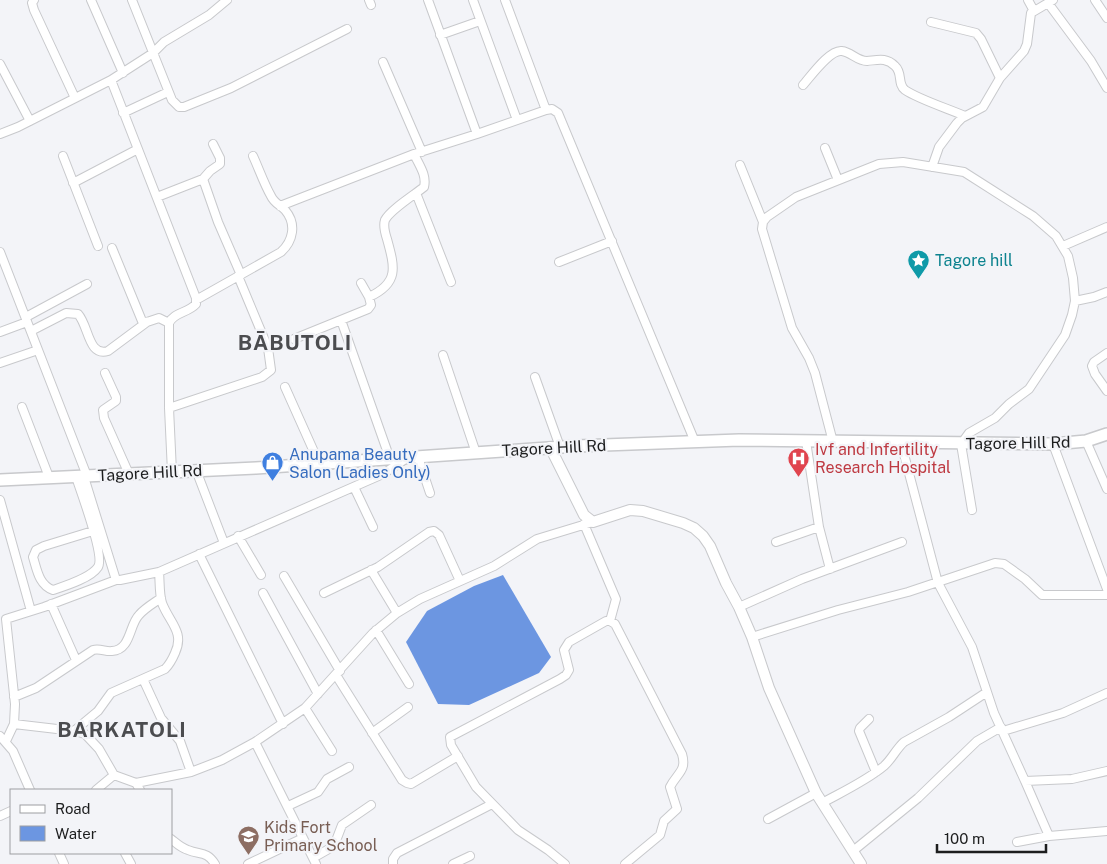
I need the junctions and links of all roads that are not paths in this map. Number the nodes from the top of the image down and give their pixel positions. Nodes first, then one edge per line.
1 (34, 0) edge
2 (91, 0) edge
3 (132, 0) edge
4 (227, 0) edge
5 (428, 0) edge
6 (473, 0) edge
7 (505, 0) edge
8 (1028, 0) edge
9 (1095, 0) edge
10 (1051, 1) edge
11 (218, 3) edge
12 (1034, 11) junction
13 (1107, 18) edge
14 (480, 21) junction
15 (931, 22) dead end
16 (347, 29) dead end
17 (440, 35) junction
18 (153, 53) junction
19 (383, 62) dead end
20 (0, 64) edge
21 (123, 73) junction
22 (1000, 78) junction
23 (111, 80) junction
24 (803, 85) dead end
25 (1107, 88) edge
26 (168, 92) junction
27 (75, 98) junction
28 (546, 110) junction
29 (124, 113) junction
30 (965, 116) junction
31 (517, 120) junction
32 (30, 121) junction
33 (0, 134) edge
34 (477, 134) junction
35 (213, 144) dead end
36 (825, 148) dead end
37 (138, 149) junction
38 (422, 152) junction
39 (414, 154) junction
40 (63, 156) dead end
41 (253, 156) dead end
42 (740, 165) dead end
43 (932, 166) junction
44 (203, 179) junction
45 (838, 180) junction
46 (73, 183) junction
47 (416, 193) junction
48 (157, 197) junction
49 (280, 206) junction
50 (763, 222) junction
51 (1107, 227) edge
52 (612, 241) junction
53 (98, 246) dead end
54 (1063, 246) junction
55 (112, 248) dead end
56 (0, 252) edge
57 (559, 262) dead end
58 (240, 276) junction
59 (451, 282) dead end
60 (361, 283) dead end
61 (87, 284) dead end
62 (1107, 292) edge
63 (369, 297) junction
64 (196, 300) junction
65 (1075, 301) junction
66 (26, 319) junction
67 (341, 320) junction
68 (147, 322) junction
69 (168, 323) junction
70 (31, 330) junction
71 (0, 332) edge
72 (294, 339) dead end
73 (38, 350) junction
74 (1107, 353) edge
75 (443, 355) dead end
76 (0, 363) edge
77 (105, 373) dead end
78 (535, 378) dead end
79 (285, 387) dead end
80 (1107, 391) edge
81 (22, 407) dead end
82 (169, 408) junction
83 (1107, 434) edge
84 (806, 441) junction
85 (1086, 441) junction
86 (695, 442) junction
87 (833, 442) junction
88 (901, 443) junction
89 (961, 444) junction
90 (1052, 444) junction
91 (555, 447) junction
92 (476, 453) junction
93 (413, 457) junction
94 (390, 458) junction
95 (319, 464) junction
96 (196, 470) junction
97 (172, 472) junction
98 (129, 474) junction
99 (82, 476) junction
100 (49, 477) junction
101 (0, 480) edge
102 (354, 486) junction
103 (1107, 489) edge
104 (430, 493) dead end
105 (0, 500) edge
106 (972, 510) dead end
107 (589, 523) junction
108 (373, 527) dead end
109 (819, 527) junction
110 (93, 531) junction
111 (238, 536) junction
112 (776, 542) dead end
113 (902, 542) dead end
114 (224, 543) junction
115 (199, 554) junction
116 (830, 569) junction
117 (371, 570) junction
118 (159, 572) junction
119 (261, 575) dead end
120 (284, 576) dead end
121 (116, 580) junction
122 (460, 581) junction
123 (938, 583) junction
124 (1107, 589) edge
125 (263, 593) dead end
126 (324, 593) dead end
127 (1107, 595) edge
128 (161, 598) junction
129 (51, 604) junction
130 (739, 607) junction
131 (30, 611) junction
132 (397, 613) junction
133 (3, 620) edge
134 (610, 621) junction
135 (376, 630) junction
136 (752, 637) junction
137 (76, 660) junction
138 (338, 673) junction
139 (143, 679) junction
140 (409, 684) dead end
141 (987, 692) junction
142 (1107, 693) edge
143 (318, 694) junction
144 (14, 697) junction
145 (408, 707) dead end
146 (305, 708) junction
147 (869, 719) dead end
148 (14, 724) junction
149 (283, 724) junction
150 (1002, 729) junction
151 (74, 731) junction
152 (372, 733) junction
153 (3, 738) edge
154 (255, 742) junction
155 (332, 752) dead end
156 (458, 756) junction
157 (349, 766) dead end
158 (1107, 771) edge
159 (191, 772) junction
160 (876, 772) junction
161 (114, 775) junction
162 (1025, 782) junction
163 (138, 787) edge
164 (30, 789) edge
165 (97, 789) edge
166 (816, 793) junction
167 (822, 803) junction
168 (492, 804) junction
169 (372, 805) dead end
170 (288, 806) junction
171 (768, 819) dead end
172 (1107, 831) edge
173 (1049, 836) junction
174 (303, 838) junction
175 (172, 840) edge
176 (1017, 842) dead end
177 (853, 851) junction
178 (470, 856) dead end
179 (314, 861) edge
180 (215, 864) edge
181 (248, 864) edge
182 (393, 864) edge
183 (454, 864) edge
184 (565, 864) edge
185 (625, 864) edge
186 (861, 864) edge

1 - 27 street
2 - 21 street
3 - 18 street
4 - 11 street
5 - 17 street
6 - 14 street
7 - 28 street
8 - 12 street
9 - 13 street
10 - 12 street
10 - 25 street
11 - 18 street
12 - 22 street
14 - 17 street
14 - 31 street
15 - 22 street
16 - 26 street
17 - 34 street
18 - 21 street
18 - 26 street
19 - 38 street
20 - 32 street
21 - 23 street
22 - 30 street
23 - 27 street
23 - 29 street
24 - 30 street
26 - 29 street
27 - 32 street
28 - 31 street
28 - 52 street
29 - 37 street
30 - 43 street
31 - 34 street
32 - 33 street
34 - 38 street
35 - 44 street
36 - 45 street
37 - 46 street
37 - 48 street
38 - 39 street
39 - 47 street
39 - 49 street
40 - 46 street
41 - 49 street
42 - 50 street
43 - 45 street
43 - 54 street
44 - 48 street
44 - 58 street
45 - 50 street
46 - 53 street
47 - 59 street
47 - 63 street
48 - 64 street
49 - 58 street
50 - 87 street
51 - 54 street
52 - 57 street
52 - 86 street
54 - 65 street
55 - 68 street
56 - 66 street
58 - 64 street
58 - 82 street
60 - 63 street
61 - 66 street
62 - 65 street
63 - 67 street
64 - 69 street
65 - 89 street
66 - 70 street
66 - 71 street
67 - 72 street
67 - 94 street
68 - 69 street
68 - 70 street
69 - 82 street
70 - 73 street
73 - 76 street
73 - 99 street
74 - 80 street
75 - 92 street
77 - 98 street
78 - 91 street
79 - 95 street
81 - 100 street
82 - 97 street
83 - 85 main road, Tagore Hill Rd
84 - 86 main road, Tagore Hill Rd
84 - 87 main road, Tagore Hill Rd
84 - 109 street
85 - 90 main road, Tagore Hill Rd
85 - 103 street
86 - 91 main road, Tagore Hill Rd
87 - 88 main road, Tagore Hill Rd
88 - 89 main road, Tagore Hill Rd
88 - 123 street
89 - 90 main road, Tagore Hill Rd
89 - 106 street
90 - 124 street
91 - 92 main road, Tagore Hill Rd
91 - 107 street
92 - 93 main road, Tagore Hill Rd
93 - 94 main road, Tagore Hill Rd
93 - 102 street
93 - 104 street
94 - 95 main road, Tagore Hill Rd
95 - 96 main road, Tagore Hill Rd
96 - 97 main road, Tagore Hill Rd
96 - 114 street
97 - 98 main road, Tagore Hill Rd
98 - 99 main road, Tagore Hill Rd
99 - 100 main road, Tagore Hill Rd
99 - 110 street
99 - 121 street
100 - 101 main road, Tagore Hill Rd
102 - 108 street
102 - 111 street
105 - 131 street
107 - 122 street
107 - 130 street
107 - 134 street
109 - 112 street
109 - 116 street
110 - 110 street
111 - 114 street
111 - 119 street
113 - 116 street
114 - 115 street
115 - 118 street
115 - 149 street
116 - 130 street
117 - 122 street
117 - 126 street
117 - 132 street
118 - 121 street
118 - 128 street
120 - 138 street
121 - 129 street
122 - 132 street
123 - 127 street
123 - 136 street
123 - 141 street
125 - 143 street
128 - 137 street
128 - 139 street
129 - 131 street
129 - 137 street
130 - 136 street
131 - 133 street
132 - 135 street
133 - 144 street
134 - 156 street
134 - 185 street
135 - 138 street
135 - 140 street
136 - 166 street
137 - 144 street
138 - 143 street
138 - 152 street
139 - 151 street
139 - 159 street
141 - 150 street
141 - 160 street
142 - 150 street
143 - 146 street
144 - 148 street
145 - 152 street
146 - 149 street
146 - 155 street
147 - 160 street
148 - 151 street
148 - 153 street
149 - 154 street
150 - 162 street
150 - 177 street
151 - 161 street
152 - 156 street
153 - 164 street
154 - 159 street
154 - 170 street
156 - 168 street
157 - 170 street
158 - 162 street
159 - 163 street
160 - 167 street
161 - 163 street
161 - 165 street
162 - 173 street
166 - 167 street
166 - 171 street
167 - 177 street
168 - 182 street
168 - 184 street
169 - 179 street
170 - 174 street
172 - 173 street
173 - 176 street
174 - 179 street
174 - 181 street
175 - 180 street
177 - 186 street
178 - 183 street

